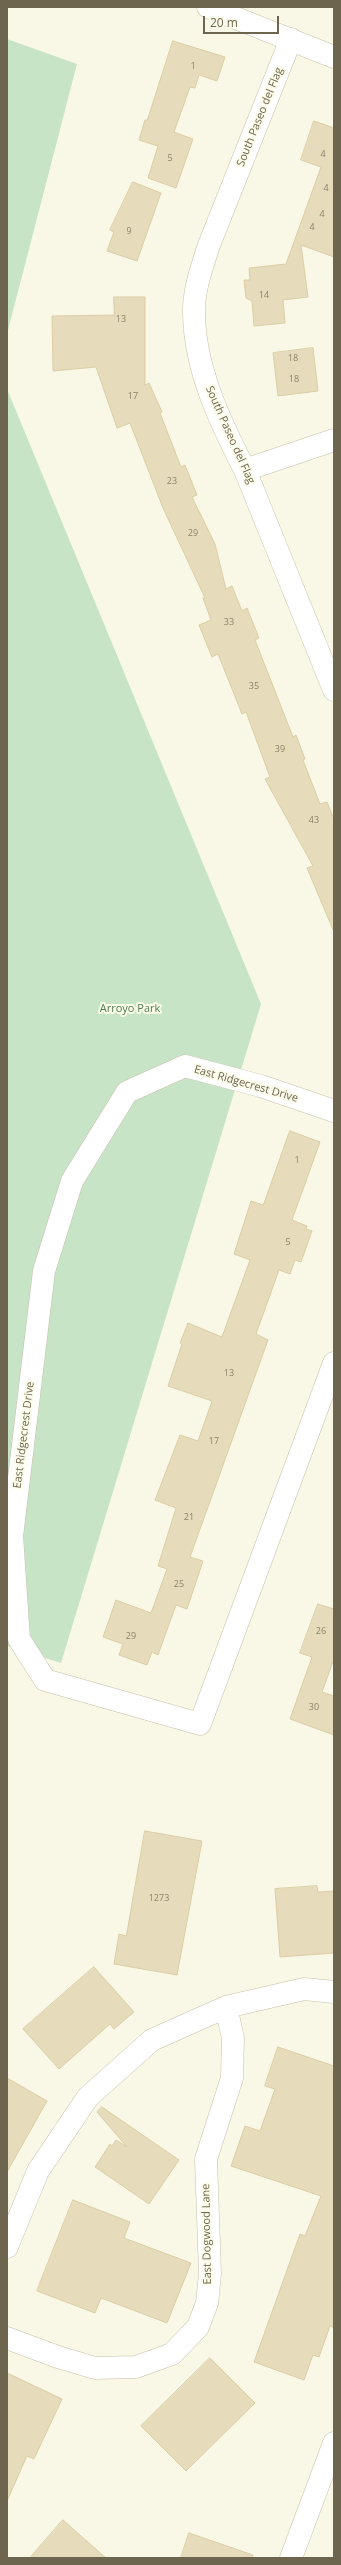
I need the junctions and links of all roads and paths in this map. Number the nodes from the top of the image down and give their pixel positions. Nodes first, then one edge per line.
1 (208, 7) edge
2 (291, 39) junction
3 (334, 57) edge
4 (334, 440) edge
5 (246, 470) junction
6 (334, 690) edge
7 (334, 1111) edge
8 (334, 1363) edge
9 (334, 1992) edge
10 (226, 2006) junction
11 (7, 2247) edge
12 (7, 2338) edge
13 (334, 2442) edge
14 (329, 2473) edge
15 (291, 2558) edge

1 - 2 street
2 - 3 street
2 - 5 street, South Paseo del Flag
4 - 5 street
5 - 6 street, South Paseo del Flag
7 - 8 street, East Ridgecrest Drive
9 - 10 street
10 - 11 street
10 - 12 street, East Dogwood Lane
13 - 14 street
14 - 15 street

